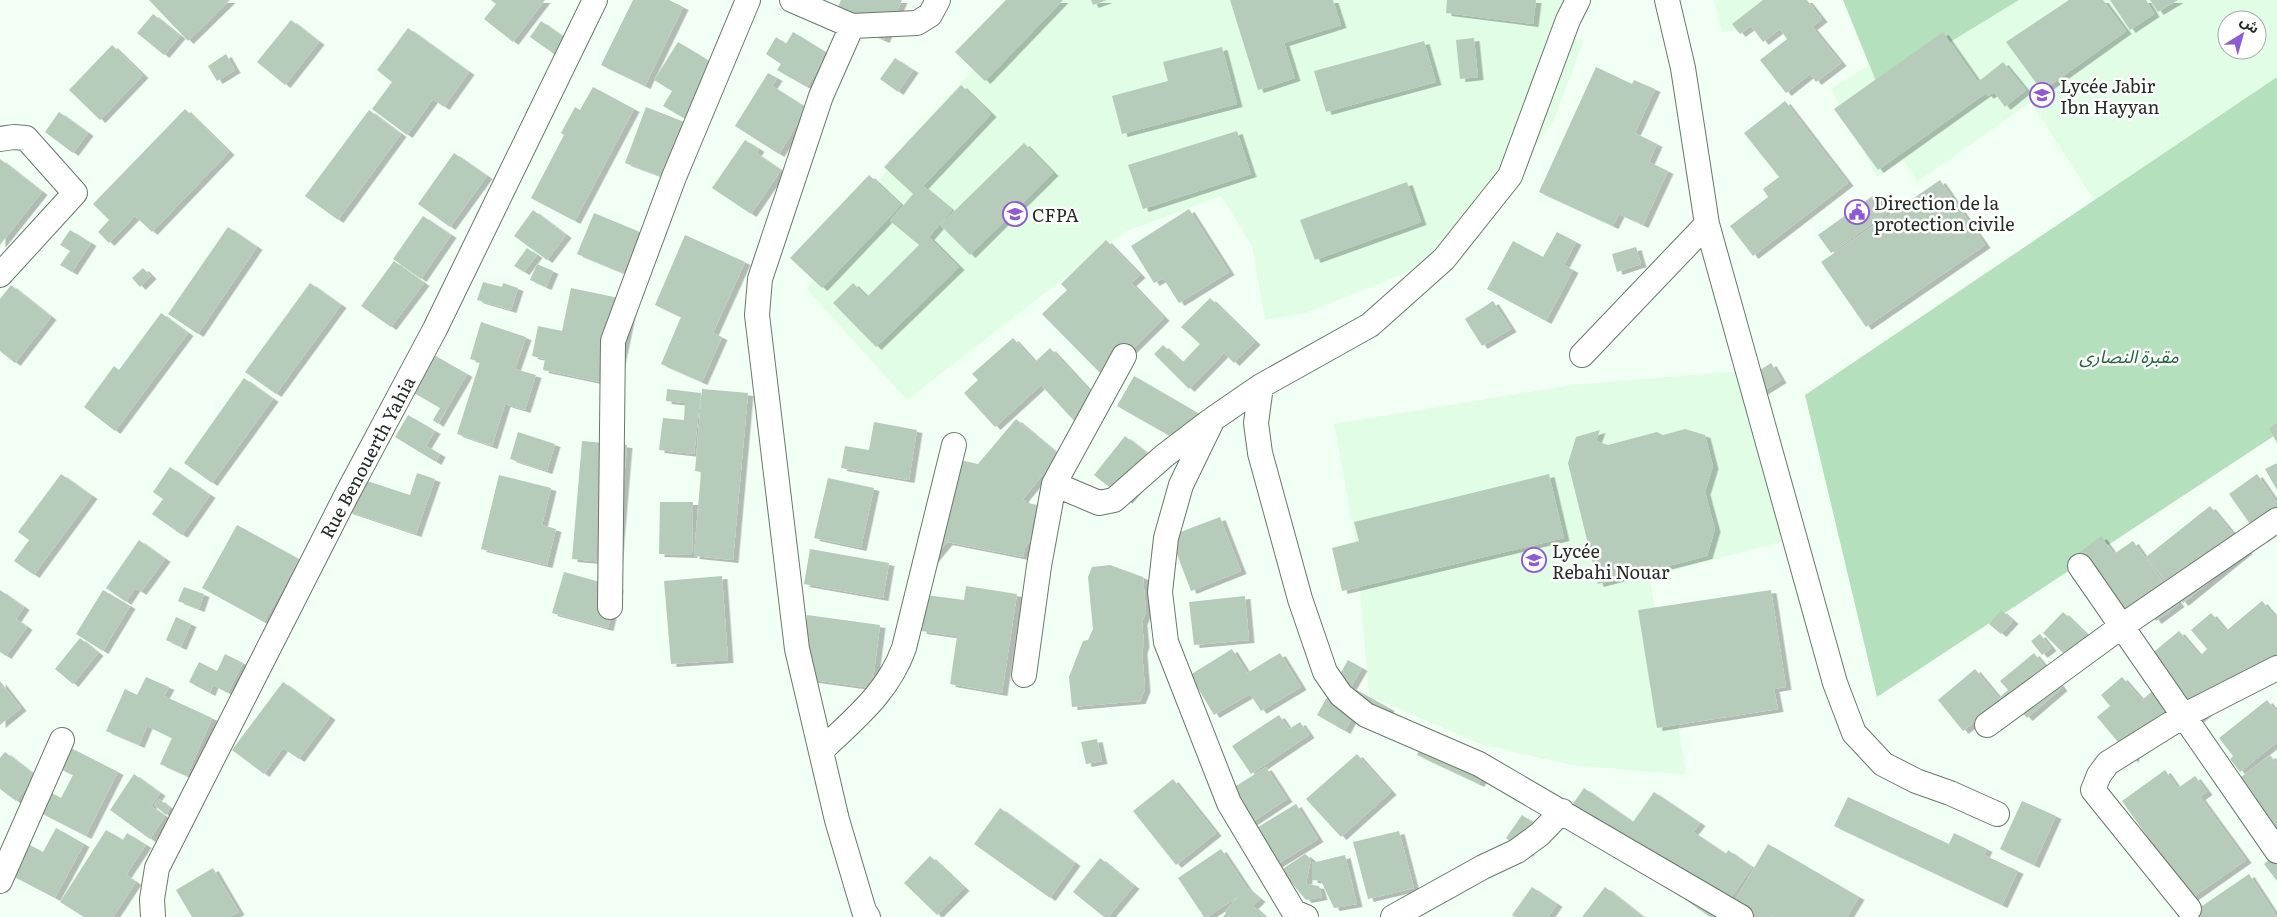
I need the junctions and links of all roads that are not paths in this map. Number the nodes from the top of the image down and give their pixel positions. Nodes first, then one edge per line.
1 (594, 0) edge
2 (748, 0) edge
3 (792, 0) edge
4 (938, 0) edge
5 (1578, 0) edge
6 (1667, 0) edge
7 (852, 26) junction
8 (0, 139) edge
9 (1707, 224) junction
10 (0, 275) edge
11 (1582, 355) dead end
12 (1124, 356) dead end
13 (1261, 386) junction
14 (1213, 419) junction
15 (954, 445) dead end
16 (1054, 484) junction
17 (2277, 520) edge
18 (2080, 566) dead end
19 (610, 607) dead end
20 (2122, 626) junction
21 (2277, 668) edge
22 (1024, 675) dead end
23 (2183, 716) junction
24 (1987, 724) dead end
25 (62, 740) dead end
26 (821, 751) junction
27 (1562, 811) junction
28 (1997, 814) dead end
29 (2277, 851) edge
30 (0, 881) edge
31 (2188, 909) dead end
32 (153, 917) edge
33 (868, 917) edge
34 (1306, 917) edge
35 (1393, 917) edge
36 (1741, 917) edge

1 - 32 street, Rue Benouerth Yahia
2 - 19 street
3 - 7 street
4 - 7 street
5 - 13 street
6 - 9 street
7 - 26 street
8 - 10 street
9 - 11 street
9 - 28 street
12 - 16 street
13 - 14 street
13 - 27 street
14 - 16 street
14 - 34 street
15 - 26 street
16 - 22 street
17 - 20 street
18 - 20 street
20 - 23 street
20 - 24 street
21 - 23 street
23 - 29 street
23 - 31 street
25 - 30 street
26 - 33 street
27 - 35 street
27 - 36 street

